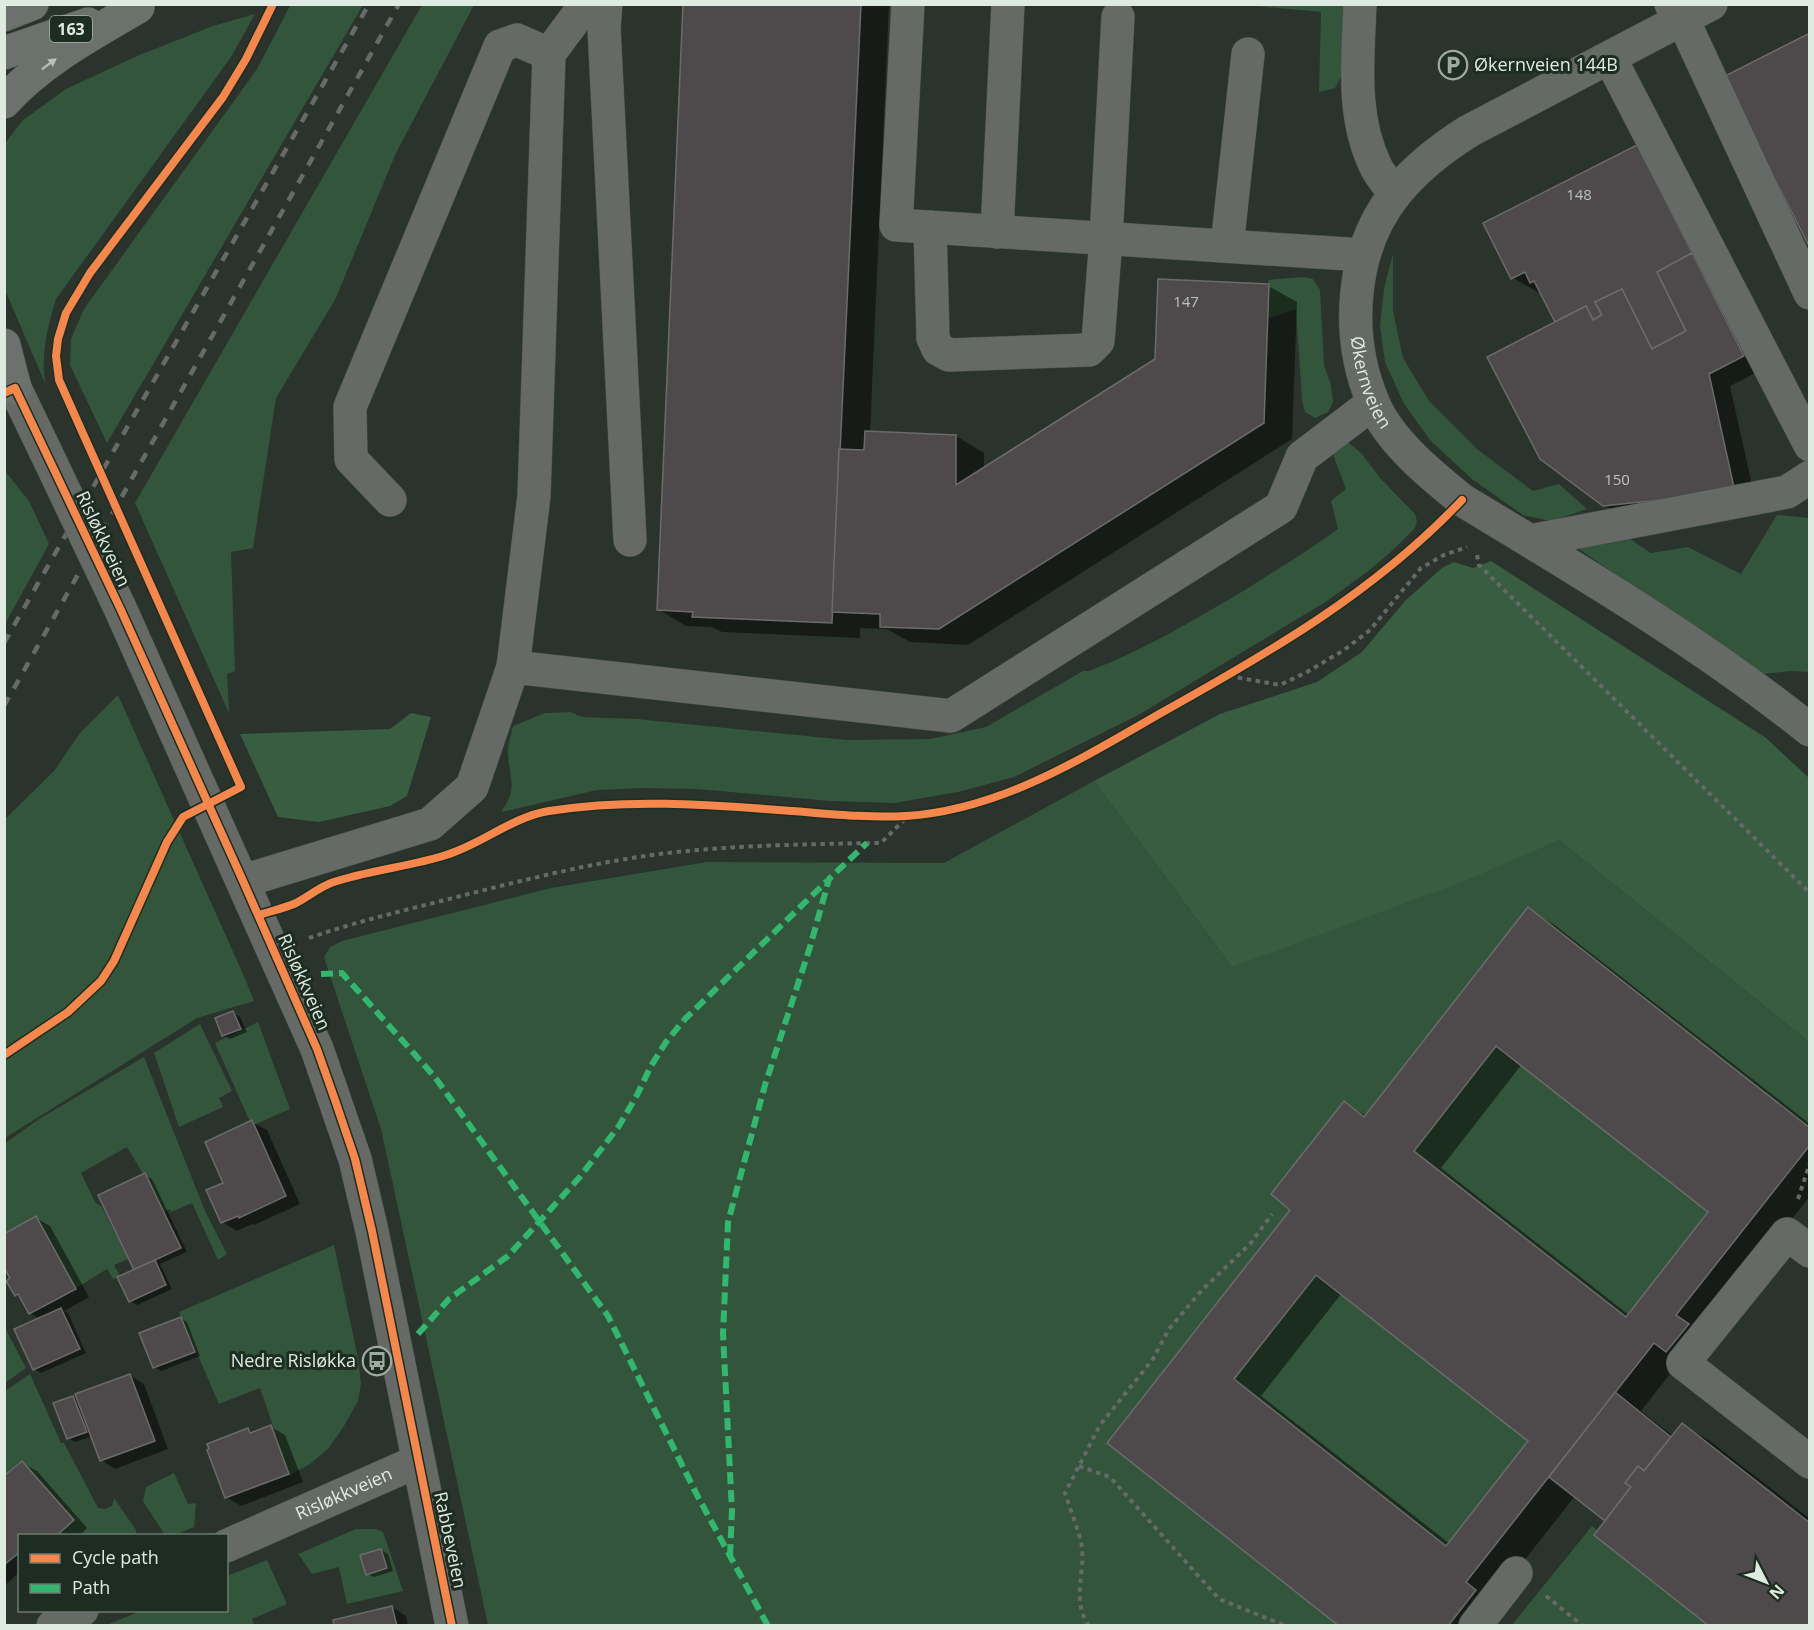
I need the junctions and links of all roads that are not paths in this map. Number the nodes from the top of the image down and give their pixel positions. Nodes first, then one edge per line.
1 (32, 4) edge
2 (586, 4) edge
3 (606, 4) edge
4 (908, 4) edge
5 (1008, 4) edge
6 (1360, 4) edge
7 (1710, 4) edge
8 (142, 6) edge
9 (1677, 12) edge
10 (4, 15) edge
11 (1118, 17) dead end
12 (4, 53) edge
13 (549, 54) junction
14 (1248, 54) dead end
15 (1610, 58) junction
16 (4, 102) edge
17 (1395, 194) junction
18 (930, 227) junction
19 (997, 232) junction
20 (1106, 238) junction
21 (1227, 246) junction
22 (1364, 255) junction
23 (1809, 293) edge
24 (4, 345) edge
25 (8, 385) edge
26 (1373, 403) junction
27 (1809, 445) edge
28 (1809, 477) edge
29 (390, 500) dead end
30 (630, 540) dead end
31 (1530, 542) junction
32 (513, 667) junction
33 (1809, 730) edge
34 (243, 881) junction
35 (1809, 1251) edge
36 (418, 1461) junction
37 (1809, 1462) edge
38 (228, 1545) edge
39 (1516, 1573) road end
40 (80, 1612) edge
41 (53, 1626) edge
42 (452, 1626) edge
43 (1475, 1626) edge

1 - 10 highway, 163
2 - 13 street
3 - 30 street
4 - 18 street
5 - 19 street
6 - 17 street
7 - 9 street, Økernveien
8 - 12 highway, 163
16 -> 8 highway
9 - 15 street, Økernveien
9 - 23 street
11 - 20 street
13 - 29 street
13 - 32 street
14 - 21 street
15 - 17 street, Økernveien
15 - 27 street
17 - 22 street, Økernveien
18 - 19 street
18 - 20 street
19 - 20 street
20 - 21 street
21 - 22 street
22 - 26 street, Økernveien
24 - 25 highway
25 - 34 street, Risløkkveien, bridge
26 - 31 street, Økernveien
26 - 32 street
28 - 31 street
31 - 33 street, Økernveien
32 - 34 street
34 - 36 street, Risløkkveien
35 - 37 street
36 - 38 street, Risløkkveien
36 - 42 street, Rabbeveien
39 - 43 street
40 - 41 street

